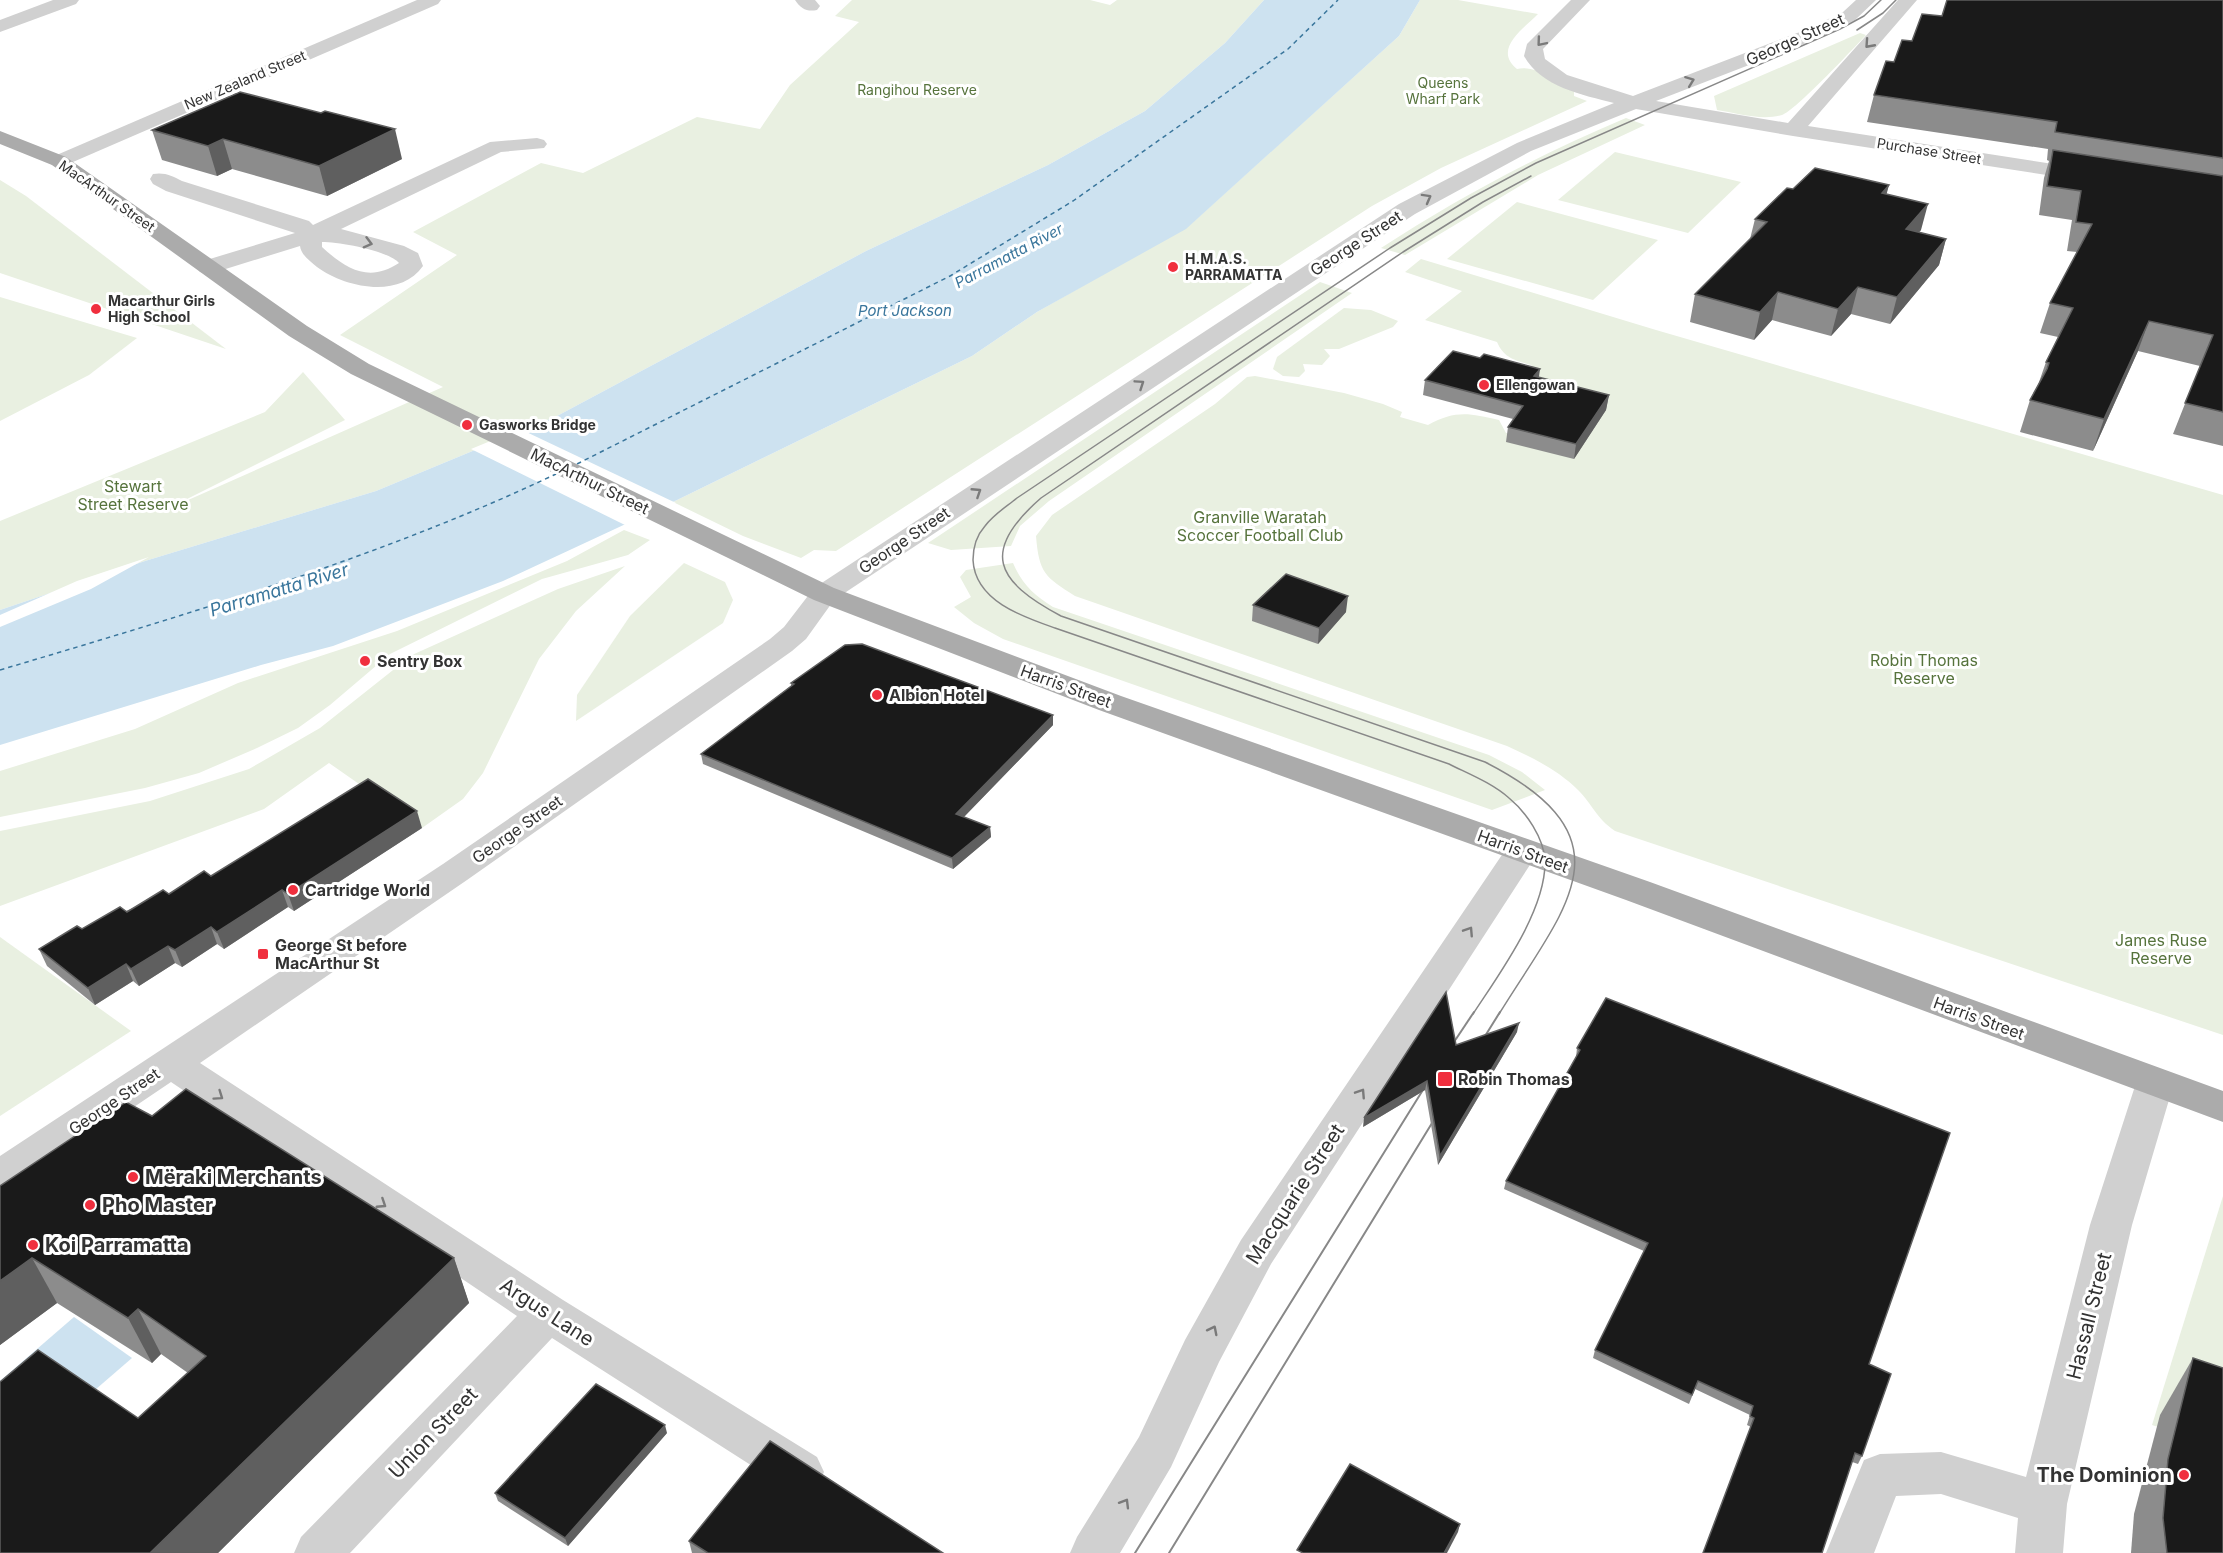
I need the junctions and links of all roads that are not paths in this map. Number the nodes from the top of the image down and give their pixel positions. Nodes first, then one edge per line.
1 (70, 0) edge
2 (432, 0) edge
3 (1581, 0) edge
4 (1868, 0) edge
5 (1908, 0) edge
6 (0, 26) edge
7 (1635, 101) junction
8 (1792, 130) junction
9 (0, 137) edge
10 (537, 144) dead end
11 (58, 161) junction
12 (161, 179) edge
13 (2113, 179) edge
14 (311, 235) junction
15 (208, 267) junction
16 (824, 594) junction
17 (1522, 851) junction
18 (171, 1063) junction
19 (2155, 1083) junction
20 (2223, 1107) edge
21 (0, 1177) edge
22 (548, 1313) junction
23 (831, 1492) edge
24 (2043, 1504) junction
25 (318, 1553) edge
26 (1094, 1553) edge
27 (1850, 1553) edge
28 (2039, 1553) edge

1 - 6 street
2 - 11 street, New Zealand Street
3 -> 7 street, Purchase Street
7 -> 4 street, George Street
5 -> 8 street
7 - 8 street, Purchase Street
16 -> 7 street, George Street
8 - 13 street, Purchase Street
9 - 11 main road, MacArthur Street
10 - 14 street
11 - 15 main road, MacArthur Street
12 - 14 street
14 - 15 street
15 - 16 main road, MacArthur Street
16 - 17 main road, Harris Street
16 - 18 street, George Street
17 - 19 main road, Harris Street
26 -> 17 street, Macquarie Street
18 - 21 street, George Street
18 -> 22 street, Argus Lane
19 - 20 main road, Harris Street
19 - 24 street, Hassall Street
22 - 23 street, Argus Lane
22 - 25 street, Union Street
24 - 27 street
24 - 28 street, Hassall Street

